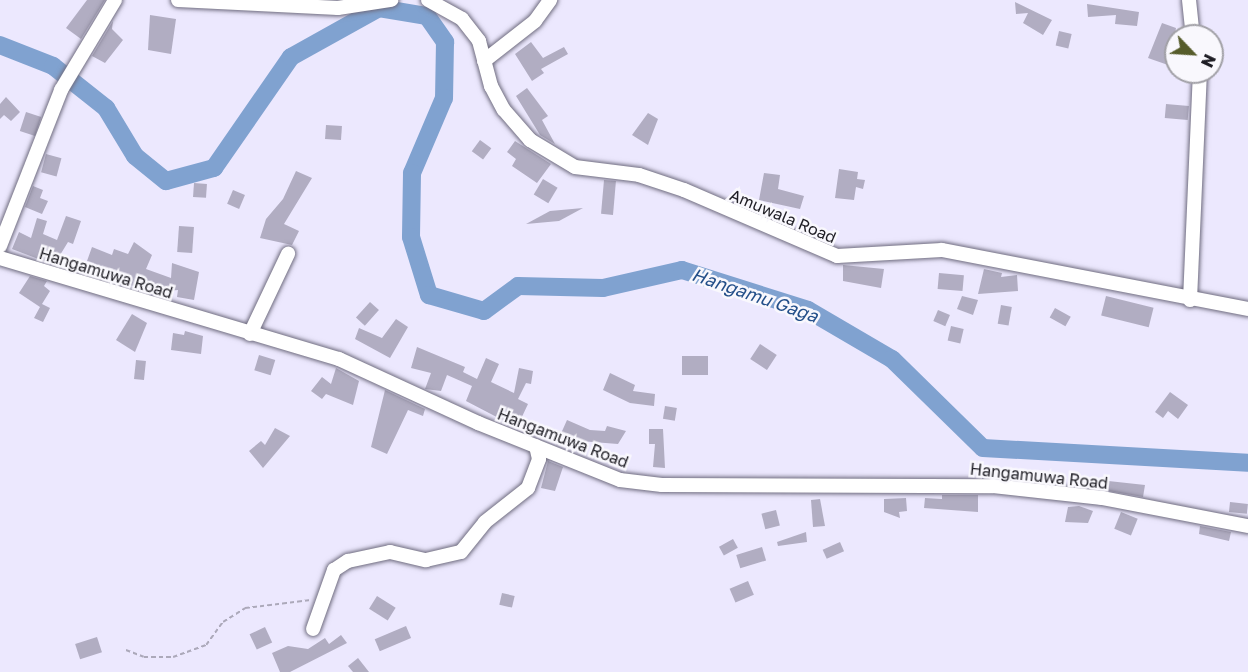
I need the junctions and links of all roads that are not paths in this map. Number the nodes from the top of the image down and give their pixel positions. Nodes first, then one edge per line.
1 (115, 0) edge
2 (178, 0) edge
3 (391, 0) edge
4 (428, 0) edge
5 (550, 0) edge
6 (1189, 0) edge
7 (1192, 24) edge
8 (484, 61) junction
9 (1199, 84) edge
10 (0, 246) edge
11 (288, 254) dead end
12 (0, 258) edge
13 (1190, 300) junction
14 (1248, 309) edge
15 (250, 334) junction
16 (536, 446) junction
17 (1248, 526) edge
18 (313, 629) dead end

1 - 10 street
2 - 3 street
4 - 8 street, Amuwala Road
5 - 8 street
6 - 7 street
8 - 13 street, Amuwala Road
9 - 13 street
11 - 15 street
12 - 15 street, Hangamuwa Road
13 - 14 street, Amuwala Road
15 - 16 street, Hangamuwa Road
16 - 17 street, Hangamuwa Road
16 - 18 street

